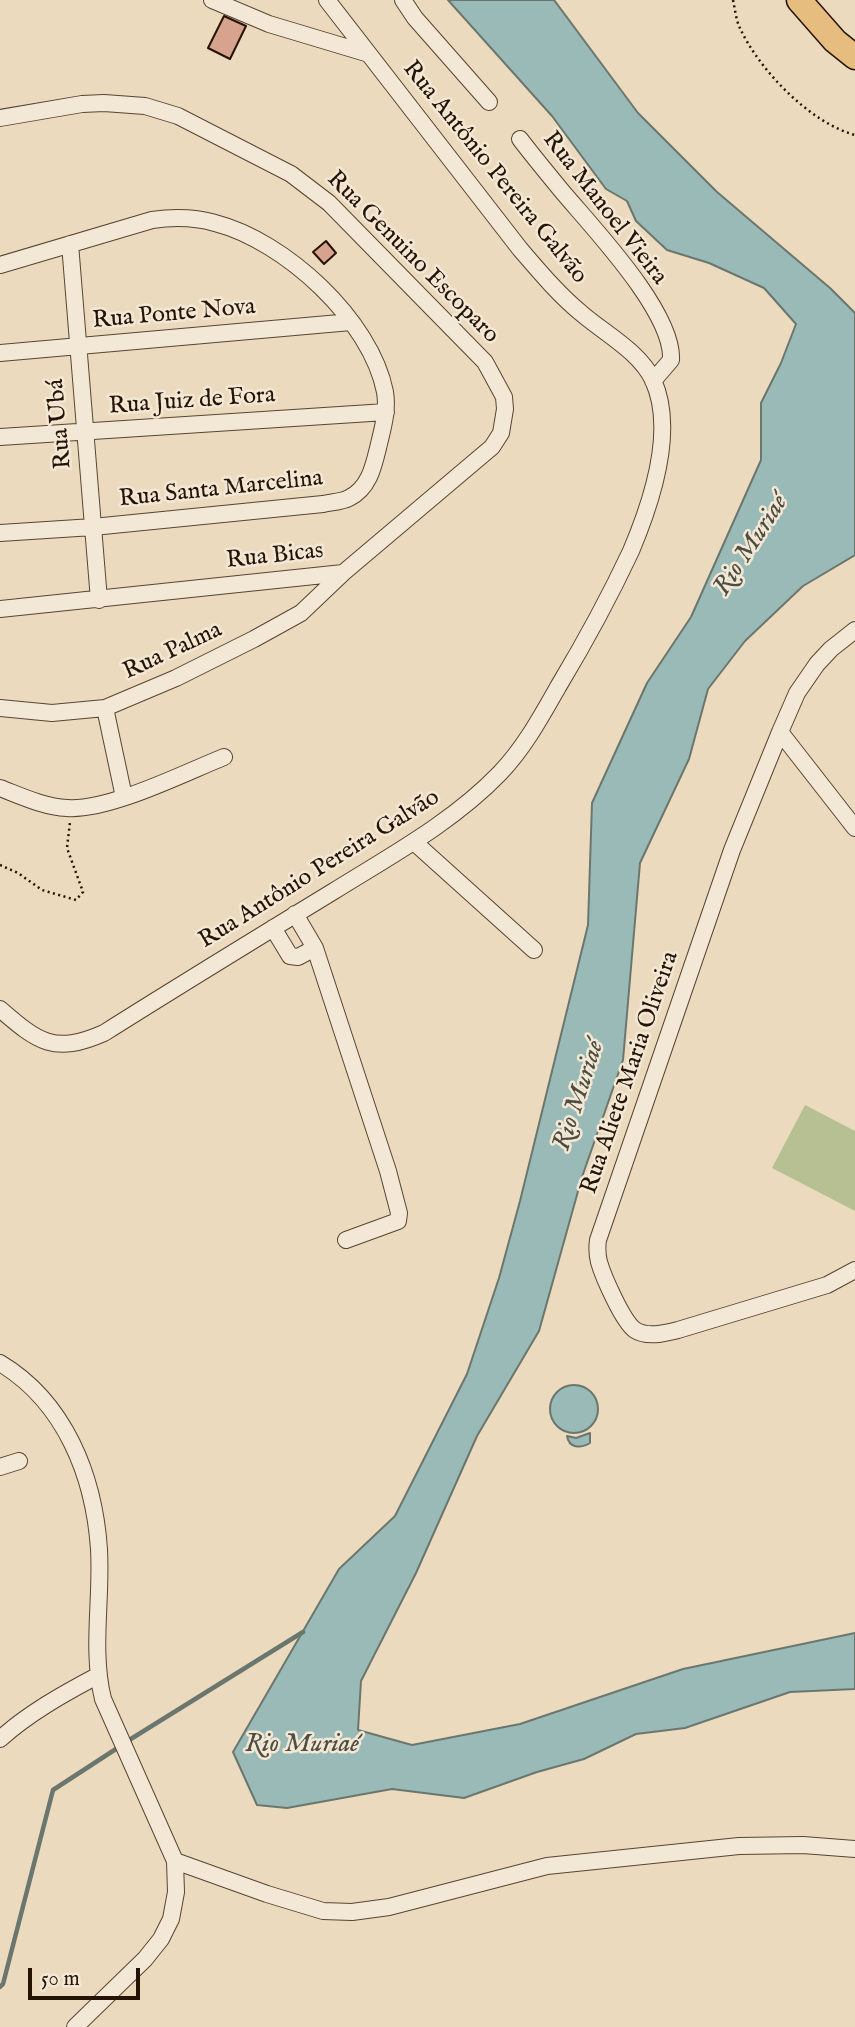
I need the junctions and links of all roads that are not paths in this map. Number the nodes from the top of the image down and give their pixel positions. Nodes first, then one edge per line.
1 (212, 0) edge
2 (327, 0) edge
3 (403, 0) edge
4 (799, 0) edge
5 (369, 54) junction
6 (855, 57) edge
7 (489, 102) dead end
8 (0, 118) edge
9 (520, 139) dead end
10 (70, 244) junction
11 (0, 265) edge
12 (351, 322) junction
13 (78, 346) junction
14 (0, 353) edge
15 (653, 381) junction
16 (386, 412) junction
17 (85, 431) junction
18 (501, 433) joint
19 (0, 437) edge
20 (93, 527) junction
21 (0, 533) edge
22 (343, 573) junction
23 (99, 600) junction
24 (0, 609) edge
25 (855, 630) edge
26 (0, 708) edge
27 (106, 708) junction
28 (780, 732) junction
29 (224, 757) dead end
30 (0, 788) edge
31 (124, 797) junction
32 (855, 828) edge
33 (414, 842) junction
34 (295, 914) junction
35 (273, 928) junction
36 (315, 948) junction
37 (534, 950) dead end
38 (0, 1009) edge
39 (346, 1240) dead end
40 (855, 1270) edge
41 (0, 1363) edge
42 (19, 1461) dead end
43 (0, 1467) edge
44 (97, 1676) junction
45 (0, 1739) edge
46 (855, 1849) edge
47 (175, 1861) junction
48 (75, 2027) edge

1 - 5 street
2 - 5 street, Rua Antônio Pereira Galvão
3 - 7 street
4 - 6 highway
5 - 15 street, Rua Antônio Pereira Galvão
8 - 18 street, Rua Genuino Escoparo
9 - 15 street, Rua Manoel Vieira
10 - 11 street
10 - 12 street
10 - 13 street, Rua Ubá
12 - 13 street, Rua Ponte Nova
12 - 16 street
13 - 14 street, Rua Ponte Nova
13 - 17 street, Rua Ubá
15 - 33 street, Rua Antônio Pereira Galvão
16 - 17 street, Rua Juiz de Fora
16 - 20 street, Rua Santa Marcelina
17 - 19 street, Rua Juiz de Fora
17 - 20 street, Rua Ubá
18 - 22 street, Rua Bicas
20 - 21 street, Rua Santa Marcelina
20 - 23 street, Rua Ubá
22 - 23 street, Rua Bicas
22 - 27 street, Rua Palma
23 - 24 street, Rua Bicas
25 - 28 street, Rua Aliete Maria Oliveira
26 - 27 street, Rua Palma
27 - 31 street
28 - 32 street
28 - 40 street, Rua Aliete Maria Oliveira
29 - 31 street
30 - 31 street
33 - 34 street, Rua Antônio Pereira Galvão
33 - 37 street
34 - 35 street, Rua Antônio Pereira Galvão
34 - 36 street
35 - 36 street
35 - 38 street, Rua Antônio Pereira Galvão
36 - 39 street
41 - 44 street
42 - 43 street
44 - 45 street
44 - 47 street
46 - 47 street
47 - 48 street

